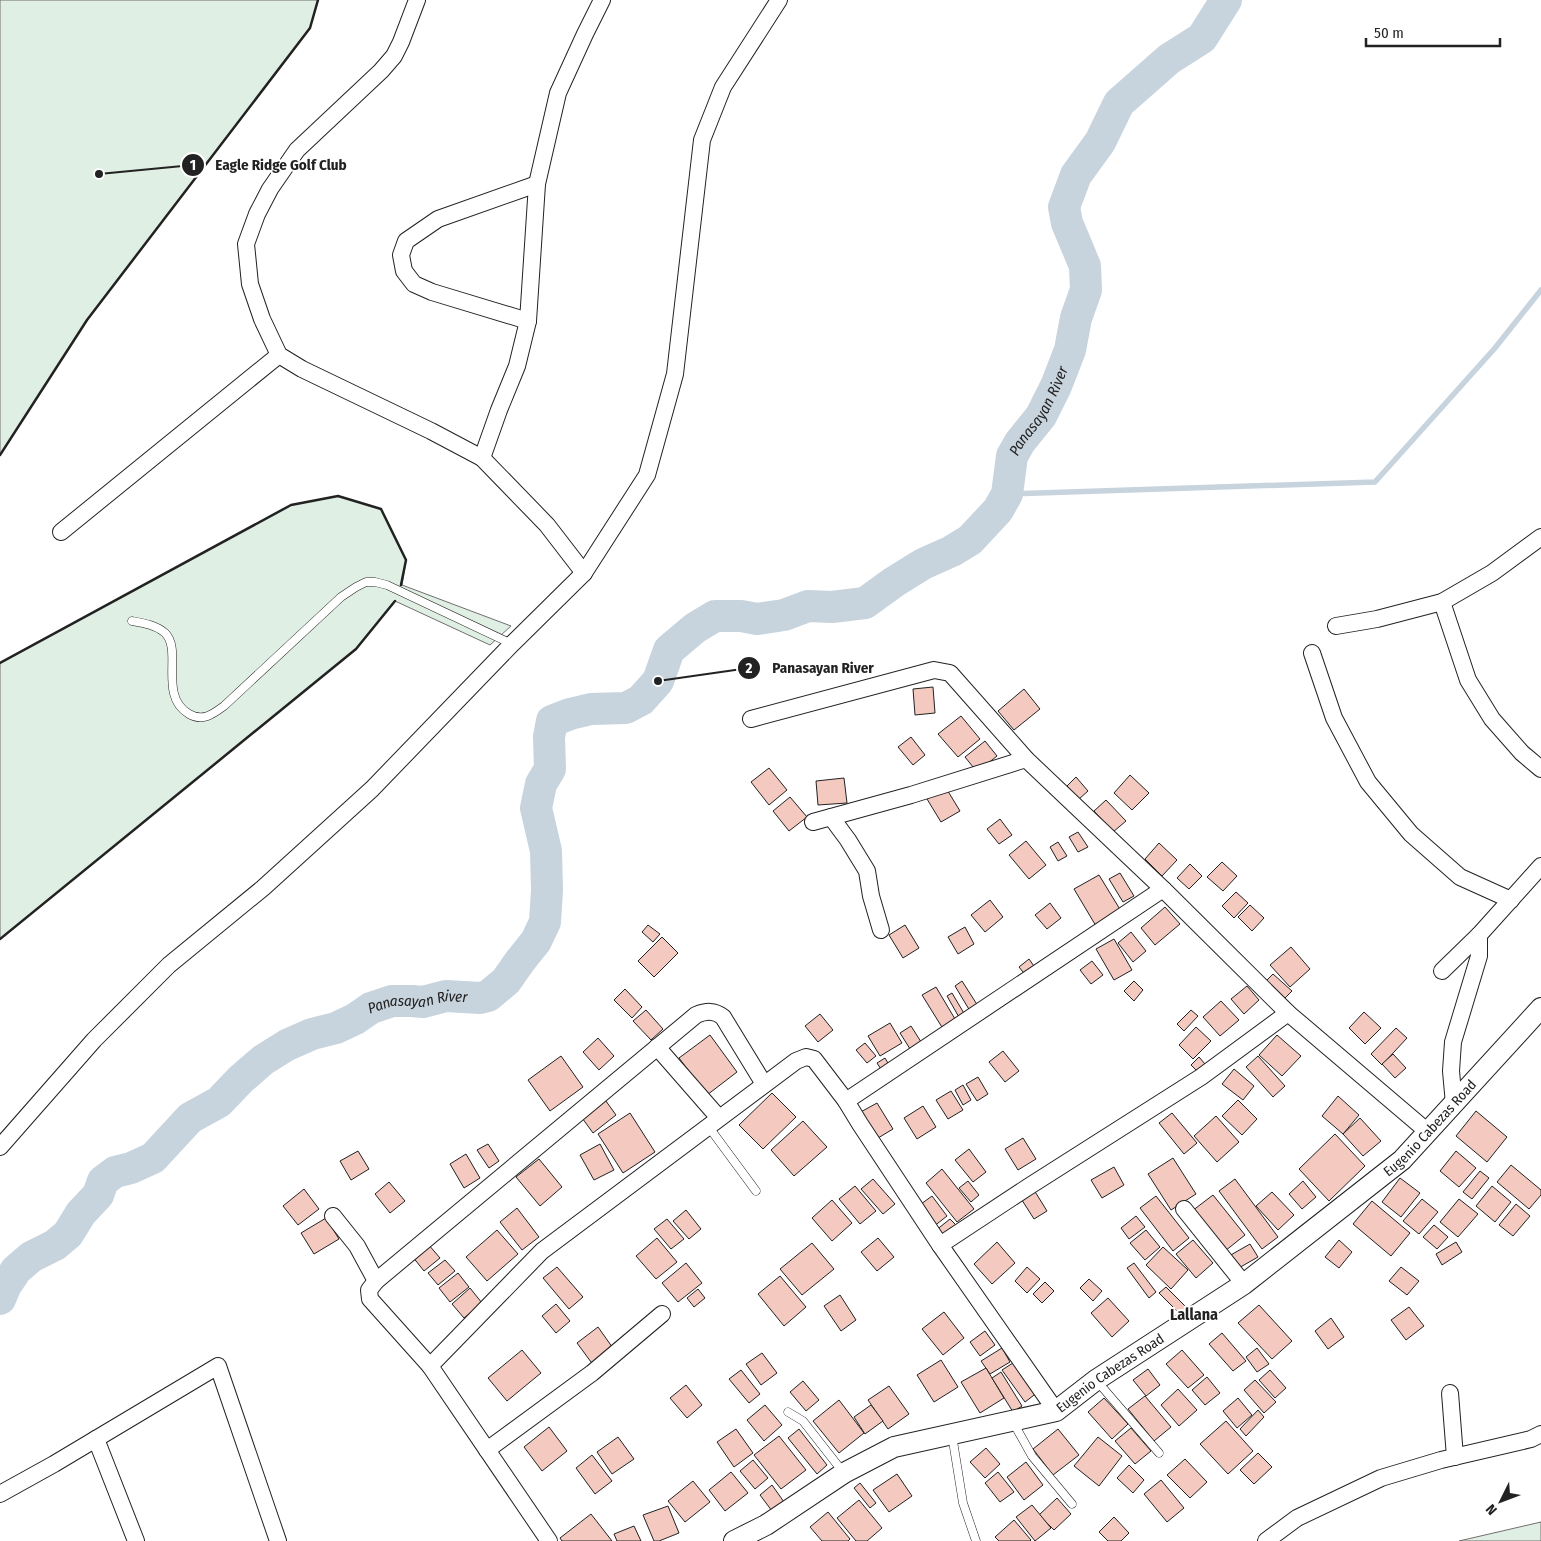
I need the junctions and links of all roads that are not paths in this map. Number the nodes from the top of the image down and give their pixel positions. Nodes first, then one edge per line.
1 (417, 0) edge
2 (602, 0) edge
3 (779, 0) edge
4 (537, 184) junction
5 (528, 321) junction
6 (279, 354) junction
7 (482, 458) junction
8 (60, 532) dead end
9 (1540, 541) edge
10 (584, 573) junction
11 (1442, 602) junction
12 (132, 621) dead end
13 (1336, 626) dead end
14 (512, 644) junction
15 (1312, 653) dead end
16 (751, 719) dead end
17 (1026, 758) junction
18 (1541, 769) edge
19 (831, 817) junction
20 (813, 822) dead end
21 (1541, 866) edge
22 (1163, 889) junction
23 (1510, 900) junction
24 (881, 930) dead end
25 (1479, 935) junction
26 (1442, 971) dead end
27 (1541, 1008) edge
28 (1288, 1012) junction
29 (658, 1047) junction
30 (764, 1084) junction
31 (846, 1101) junction
32 (1454, 1104) junction
33 (714, 1122) junction
34 (1428, 1132) junction
35 (0, 1147) edge
36 (756, 1191) dead end
37 (1184, 1209) dead end
38 (333, 1216) dead end
39 (940, 1245) junction
40 (376, 1281) junction
41 (1244, 1284) junction
42 (662, 1314) dead end
43 (430, 1366) junction
44 (1096, 1380) junction
45 (1450, 1393) dead end
46 (1056, 1411) junction
47 (788, 1412) dead end
48 (1012, 1420) junction
49 (951, 1434) junction
50 (1541, 1434) edge
51 (96, 1439) junction
52 (487, 1450) junction
53 (1159, 1453) dead end
54 (1456, 1457) junction
55 (844, 1473) junction
56 (0, 1494) edge
57 (1072, 1504) dead end
58 (136, 1541) edge
59 (278, 1541) edge
60 (549, 1541) edge
61 (734, 1541) edge
62 (976, 1541) edge
63 (1266, 1541) edge

1 - 6 street
2 - 4 street
3 - 10 street
4 - 5 street
4 - 5 street
5 - 7 street
6 - 7 street
6 - 8 street
7 - 10 street
9 - 11 street
10 - 14 street
11 - 13 street
11 - 18 street
12 - 14 lane
14 - 35 street
15 - 23 street
16 - 17 street
17 - 19 street
17 - 22 street
19 - 20 street
19 - 24 street
21 - 23 street
22 - 28 street
22 - 31 street
23 - 25 street
25 - 26 street
25 - 32 street
27 - 32 street, Eugenio Cabezas Road
28 - 34 street
28 - 39 street
29 - 30 street
29 - 33 street
29 - 40 street
30 - 31 street
30 - 33 street
31 - 39 street
32 - 34 street, Eugenio Cabezas Road
33 - 36 lane
33 - 43 street
34 - 41 street, Eugenio Cabezas Road
37 - 41 street
38 - 40 street
39 - 46 street
40 - 43 street
41 - 44 street, Eugenio Cabezas Road
42 - 52 street
43 - 52 street
44 - 46 street, Eugenio Cabezas Road
44 - 53 lane
45 - 54 street
46 - 48 street, Eugenio Cabezas Road
47 - 55 lane
48 - 49 street, Eugenio Cabezas Road
48 - 57 lane
49 - 55 street, Eugenio Cabezas Road
49 - 62 lane
50 - 54 street
51 - 56 street
51 - 58 street
51 - 59 street
52 - 60 street
54 - 63 street
55 - 61 street, Eugenio Cabezas Road

